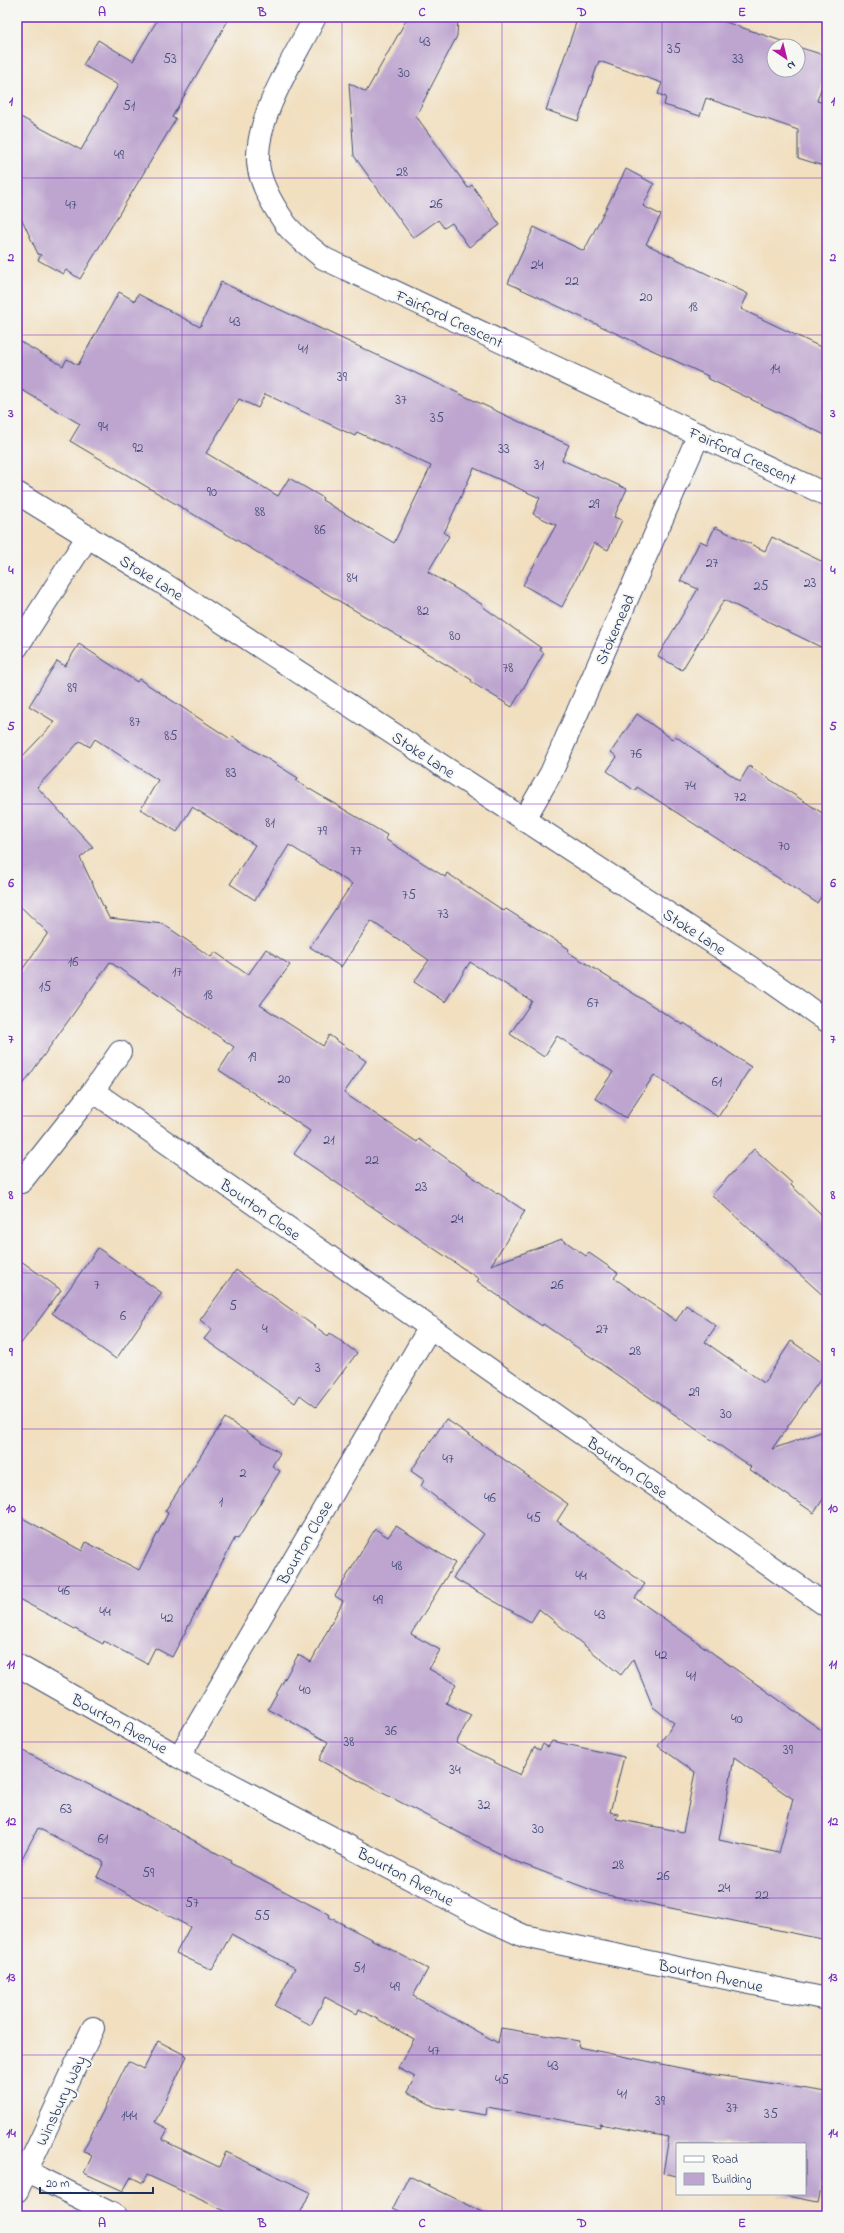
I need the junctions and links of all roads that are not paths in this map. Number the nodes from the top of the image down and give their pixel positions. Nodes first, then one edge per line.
1 (315, 17) edge
2 (699, 434) junction
3 (17, 493) edge
4 (827, 495) edge
5 (88, 536) junction
6 (17, 648) edge
7 (524, 820) junction
8 (827, 1021) edge
9 (120, 1052) dead end
10 (93, 1091) junction
11 (21, 1182) dead end
12 (430, 1327) junction
13 (827, 1606) edge
14 (17, 1666) edge
15 (179, 1757) junction
16 (827, 1999) edge
17 (93, 2028) dead end
18 (26, 2171) junction
19 (17, 2191) edge
20 (116, 2216) edge

1 - 2 street, Fairford Crescent
2 - 4 street, Fairford Crescent
2 - 7 street, Stokemead
3 - 5 street, Stoke Lane
5 - 6 street
5 - 7 street, Stoke Lane
7 - 8 street, Stoke Lane
9 - 10 street
10 - 11 street
10 - 12 street, Bourton Close
12 - 13 street, Bourton Close
12 - 15 street, Bourton Close
14 - 15 street, Bourton Avenue
15 - 16 street, Bourton Avenue
17 - 18 street, Winsbury Way
18 - 19 street, Winsbury Way
18 - 20 street

